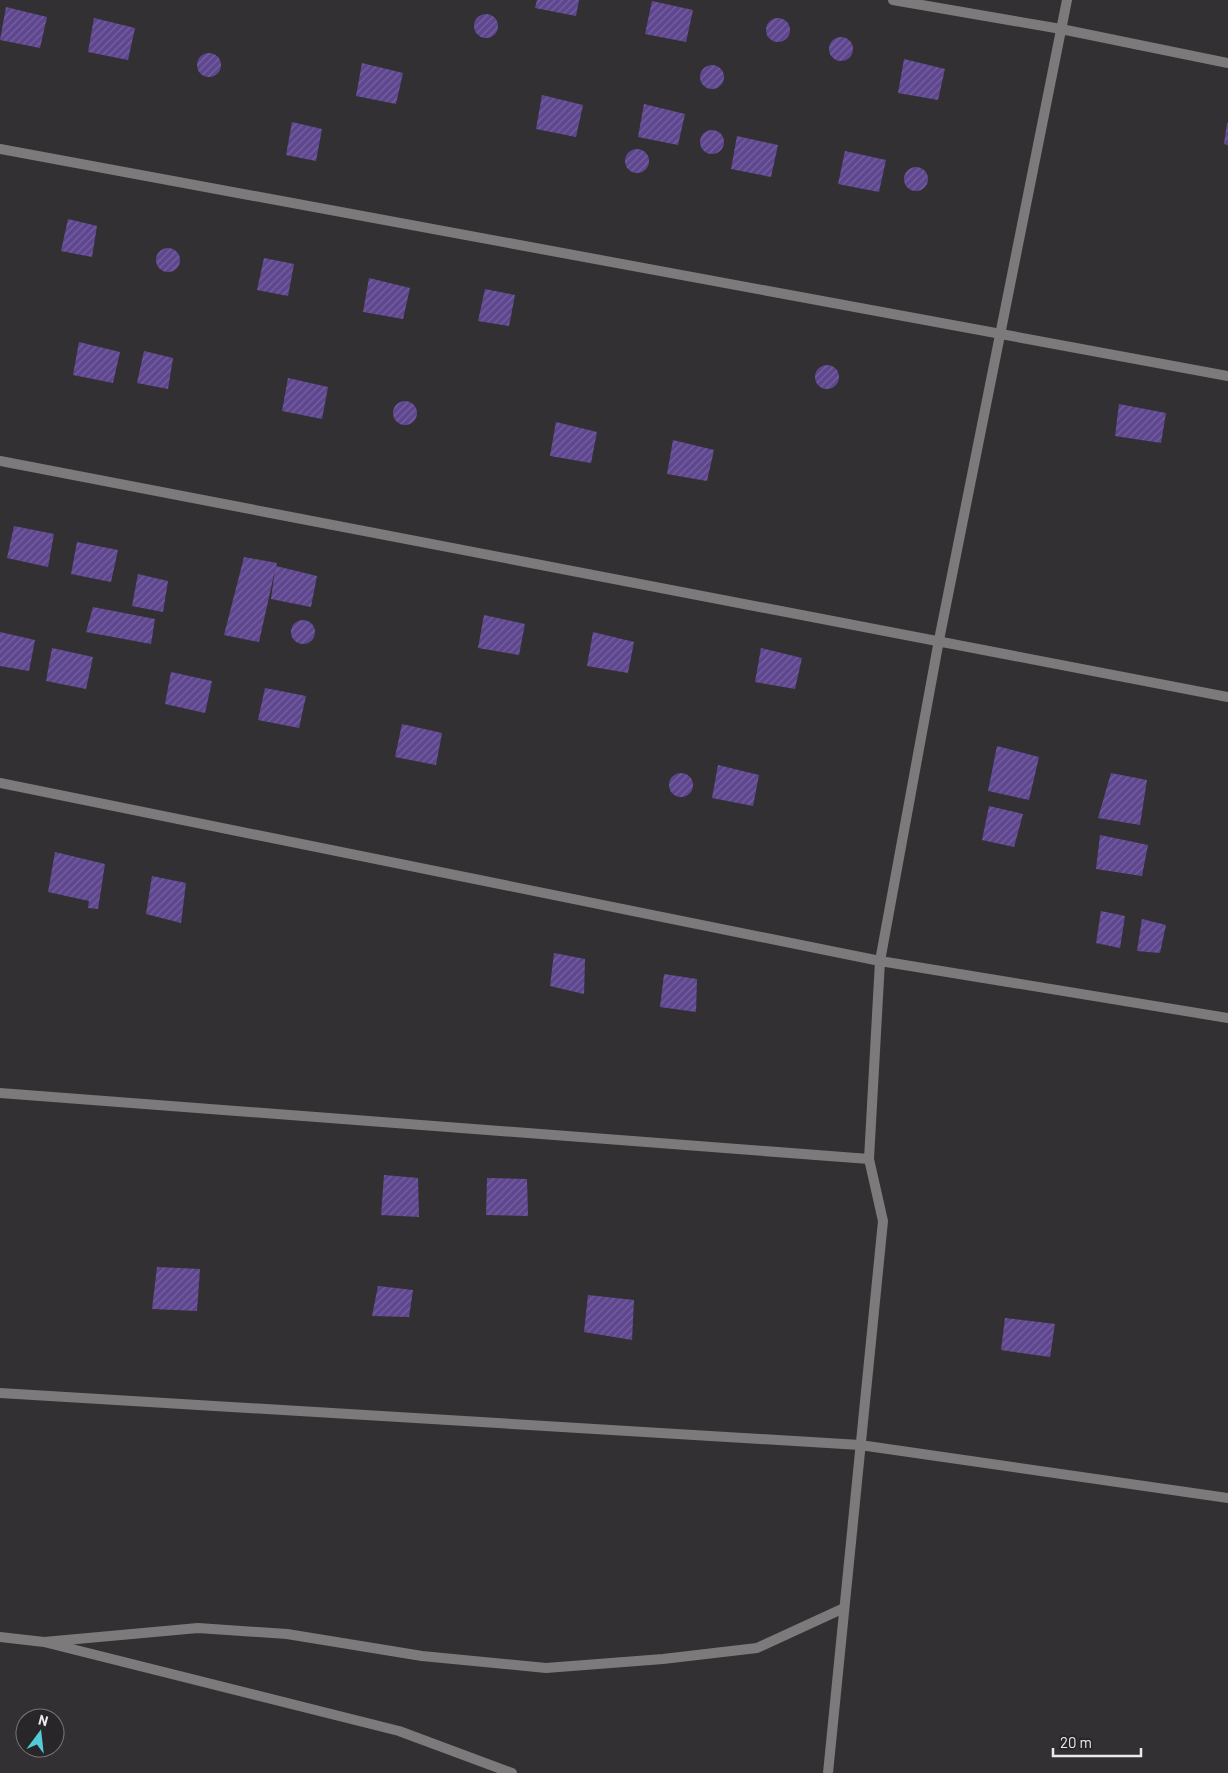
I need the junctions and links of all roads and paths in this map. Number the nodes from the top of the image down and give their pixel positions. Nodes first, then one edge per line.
1 (893, 0) edge
2 (1067, 0) edge
3 (1061, 29) junction
4 (1228, 63) edge
5 (0, 149) edge
6 (999, 334) junction
7 (1228, 376) edge
8 (0, 461) edge
9 (939, 640) junction
10 (1228, 697) edge
11 (0, 783) edge
12 (880, 961) junction
13 (1228, 1018) edge
14 (0, 1093) edge
15 (869, 1159) junction
16 (0, 1393) edge
17 (860, 1445) junction
18 (1228, 1498) edge
19 (844, 1608) junction
20 (0, 1637) edge
21 (44, 1642) junction
22 (512, 1773) edge
23 (828, 1773) edge

1 - 3 street
2 - 3 street
3 - 4 street
3 - 6 street
5 - 6 street
6 - 7 street
6 - 9 street
8 - 9 street
9 - 10 street
9 - 12 street
11 - 12 street
12 - 13 street
12 - 15 street
14 - 15 street
15 - 17 street
16 - 17 street
17 - 18 street
17 - 19 street
19 - 21 street
19 - 23 street
20 - 21 street
21 - 22 street

